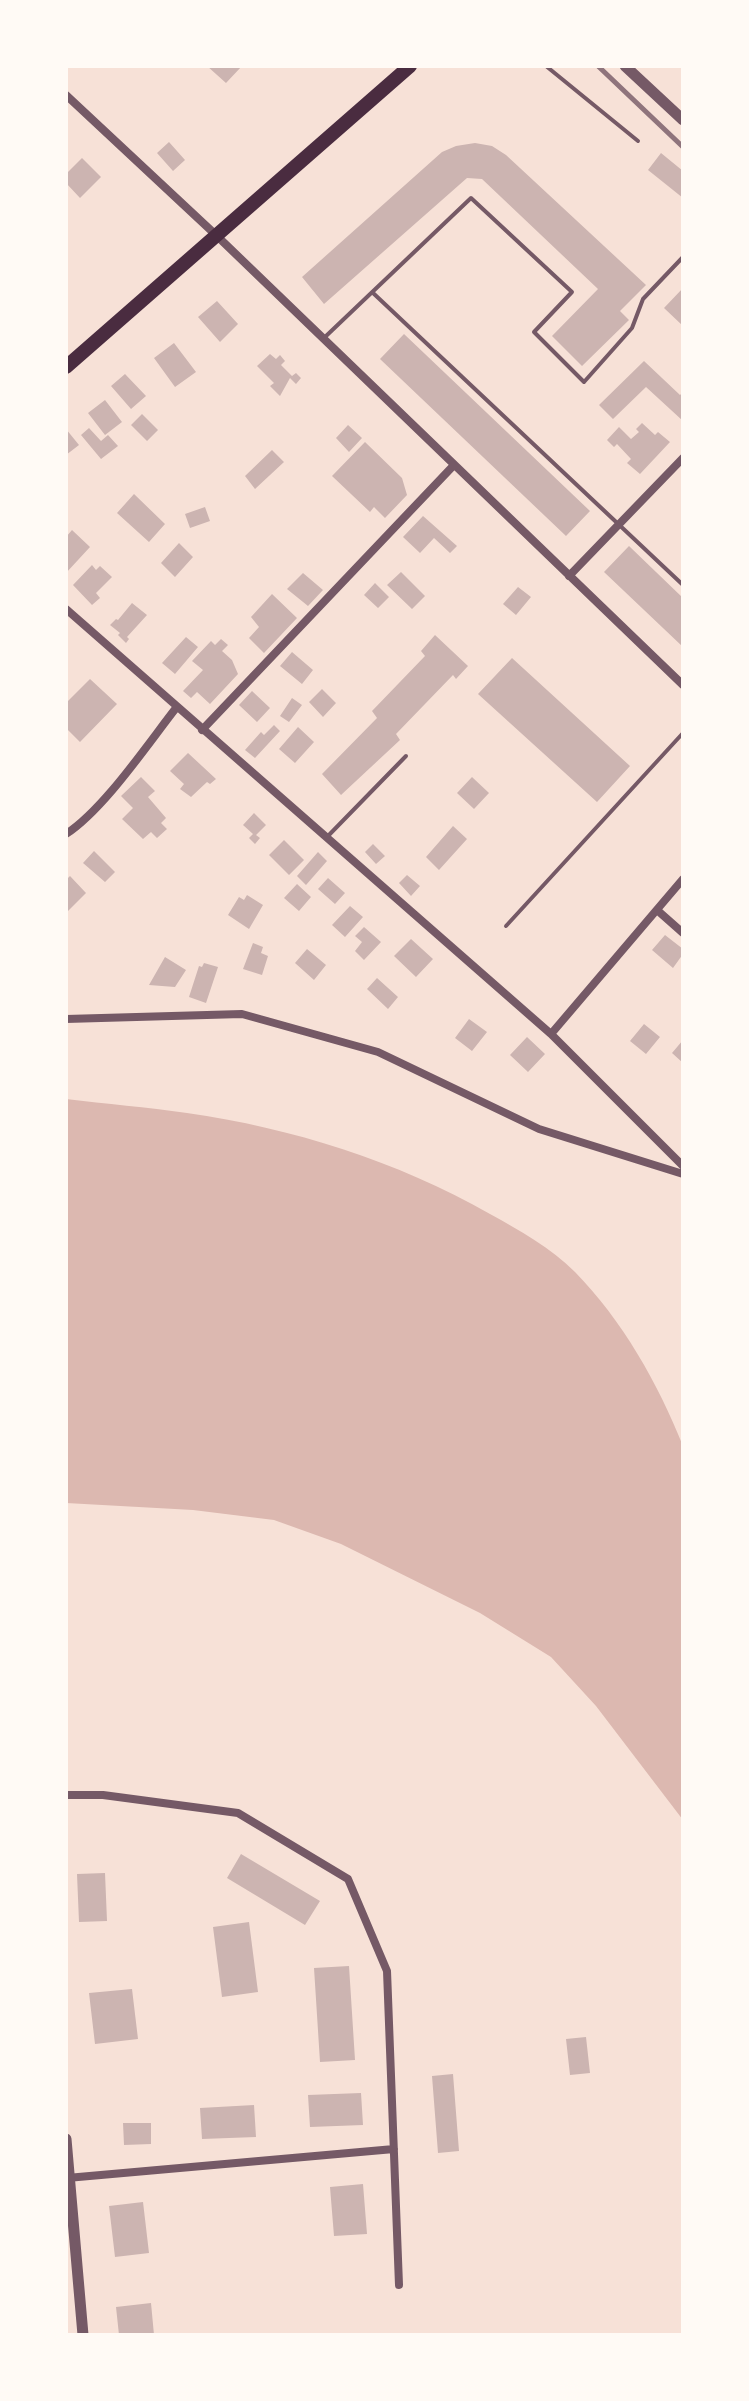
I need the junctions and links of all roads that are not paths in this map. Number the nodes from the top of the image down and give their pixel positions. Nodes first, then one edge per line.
1 (410, 66) edge
2 (546, 66) edge
3 (625, 66) edge
4 (66, 95) edge
5 (683, 120) edge
6 (638, 141) dead end
7 (217, 236) junction
8 (683, 257) edge
9 (372, 292) junction
10 (324, 339) junction
11 (66, 367) edge
12 (683, 458) edge
13 (454, 465) junction
14 (618, 524) junction
15 (569, 576) junction
16 (683, 585) edge
17 (66, 609) edge
18 (683, 685) edge
19 (176, 708) junction
20 (202, 730) junction
21 (683, 733) edge
22 (406, 756) dead end
23 (66, 834) edge
24 (327, 837) junction
25 (683, 879) edge
26 (657, 910) junction
27 (506, 926) dead end
28 (683, 933) edge
29 (66, 1019) edge
30 (551, 1034) junction
31 (683, 1166) edge
32 (683, 1174) edge
33 (66, 1795) edge
34 (66, 2139) edge
35 (394, 2149) junction
36 (68, 2178) edge
37 (399, 2285) dead end
38 (83, 2335) edge

1 - 7 main road
2 - 6 lane
3 - 5 street
4 - 7 street
7 - 10 street
7 - 11 main road
8 - 9 lane
9 - 10 lane
9 - 14 lane
10 - 13 street
12 - 14 street
13 - 15 street
13 - 20 street
14 - 15 street
14 - 16 lane
15 - 18 street
17 - 19 street
19 - 20 street
19 - 23 street
20 - 24 street
21 - 27 lane
22 - 24 lane
24 - 30 street
25 - 26 street
26 - 28 street
26 - 30 street
29 - 32 street
30 - 31 street
33 - 35 street
34 - 36 street
35 - 36 street
35 - 37 street
36 - 38 street

